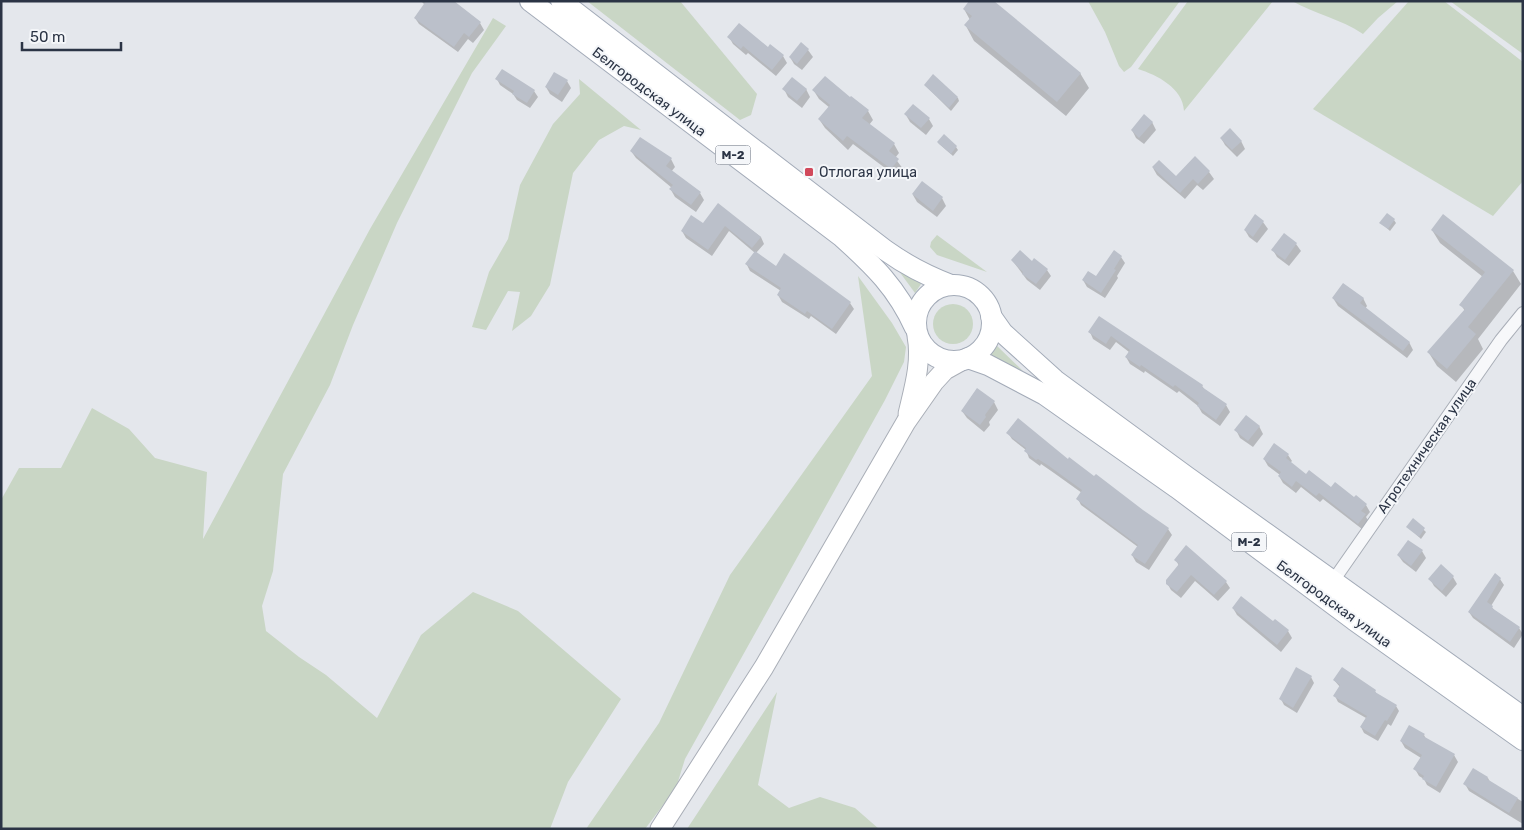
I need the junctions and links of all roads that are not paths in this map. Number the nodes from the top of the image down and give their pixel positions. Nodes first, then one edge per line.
1 (530, 1) edge
2 (562, 1) edge
3 (951, 285) junction
4 (1523, 313) edge
5 (991, 316) junction
6 (916, 332) junction
7 (965, 359) junction
8 (906, 422) junction
9 (1333, 581) junction
10 (1523, 717) edge
11 (1523, 740) edge
12 (660, 829) edge

1 - 6 main road, Белгородская улица / М-2
2 - 3 main road, Белгородская улица / М-2
3 - 5 main road, М-2
3 - 6 main road
4 - 9 street, Агротехническая улица
5 - 7 main road
5 - 9 main road, Белгородская улица / М-2
6 - 7 main road, М-2
6 - 8 main road
7 - 8 main road
7 - 11 main road, Белгородская улица / М-2
8 - 12 main road
9 - 10 main road, Белгородская улица / М-2

